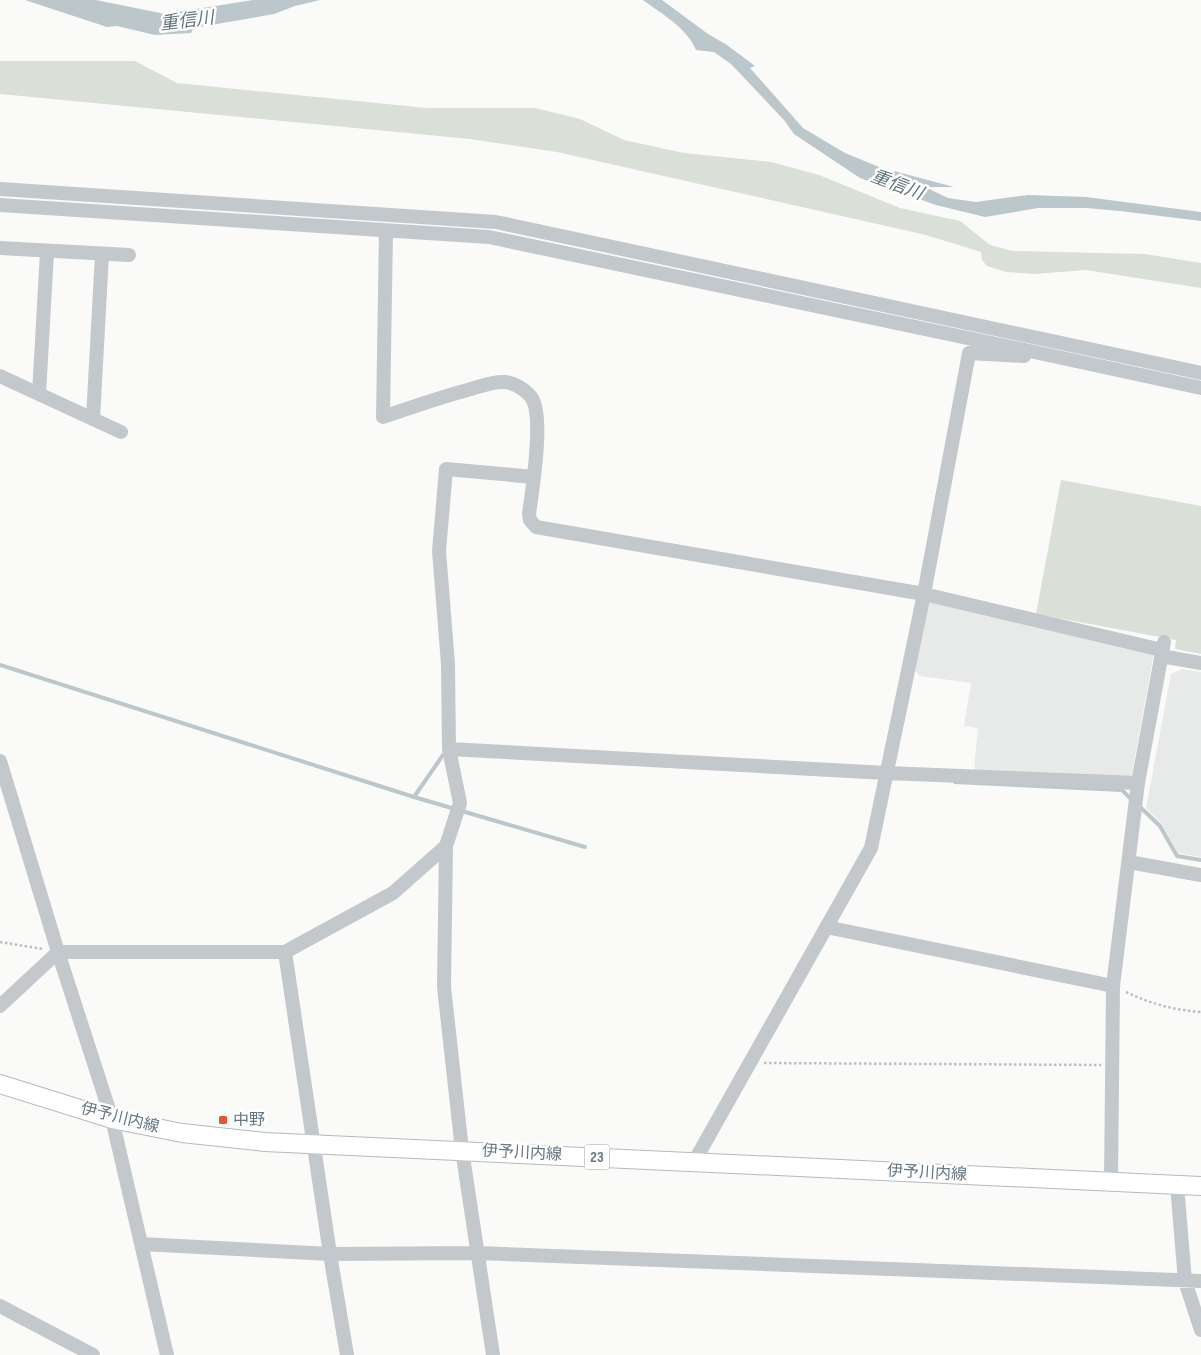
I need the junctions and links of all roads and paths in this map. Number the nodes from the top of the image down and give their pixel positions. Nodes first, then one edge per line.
1 (0, 190) edge
2 (0, 205) edge
3 (386, 231) junction
4 (0, 248) edge
5 (47, 252) junction
6 (102, 254) junction
7 (129, 255) dead end
8 (1053, 356) junction
9 (1127, 359) junction
10 (1201, 373) edge
11 (0, 376) edge
12 (1201, 388) edge
13 (39, 394) junction
14 (94, 419) junction
15 (121, 432) dead end
16 (534, 477) junction
17 (924, 594) junction
18 (1163, 649) junction
19 (1201, 663) edge
20 (449, 749) junction
21 (0, 760) edge
22 (886, 773) junction
23 (1138, 783) junction
24 (446, 846) junction
25 (1130, 862) junction
26 (1201, 874) edge
27 (826, 927) junction
28 (0, 942) edge
29 (58, 952) junction
30 (285, 952) junction
31 (1113, 986) junction
32 (0, 1006) edge
33 (1201, 1012) edge
34 (750, 1062) junction
35 (1112, 1065) junction
36 (0, 1084) edge
37 (112, 1119) junction
38 (315, 1143) junction
39 (462, 1150) junction
40 (694, 1162) junction
41 (1111, 1182) junction
42 (1177, 1185) junction
43 (1201, 1186) edge
44 (141, 1244) junction
45 (478, 1253) junction
46 (330, 1254) junction
47 (1185, 1281) junction
48 (1201, 1281) edge
49 (0, 1306) edge
50 (1201, 1330) edge
51 (93, 1355) edge
52 (167, 1355) edge
53 (347, 1355) edge
54 (493, 1355) edge

1 - 9 street
2 - 3 street
3 - 8 street
3 - 16 street
4 - 5 street
5 - 6 street
5 - 13 street
6 - 7 street
6 - 14 street
8 - 9 street
8 - 12 street
8 - 17 street
9 - 10 street
11 - 13 street
13 - 14 street
14 - 15 street
16 - 17 street
16 - 20 street
17 - 18 street
17 - 22 street
18 - 19 street
18 - 23 street
20 - 22 street
20 - 24 street
21 - 29 street
22 - 23 street
22 - 27 street
23 - 25 street
24 - 30 street
24 - 39 street
25 - 26 street
25 - 31 street
27 - 31 street
27 - 34 street
28 - 29 path
29 - 30 street
29 - 32 street
29 - 37 street
30 - 38 street
31 - 33 path
31 - 35 street
34 - 35 path
34 - 40 street
35 - 41 street
36 - 37 main road, 伊予川内線 / 23
37 - 38 main road, 伊予川内線 / 23
37 - 44 street
38 - 39 main road, 伊予川内線 / 23
38 - 46 street
39 - 40 main road, 伊予川内線 / 23
39 - 45 street
40 - 41 main road, 伊予川内線 / 23
41 - 42 main road, 伊予川内線 / 23
42 - 43 main road, 伊予川内線 / 23
42 - 47 street
44 - 46 street
44 - 52 street
45 - 46 street
45 - 47 street
45 - 54 street
46 - 53 street
47 - 48 street
47 - 50 street
49 - 51 street

